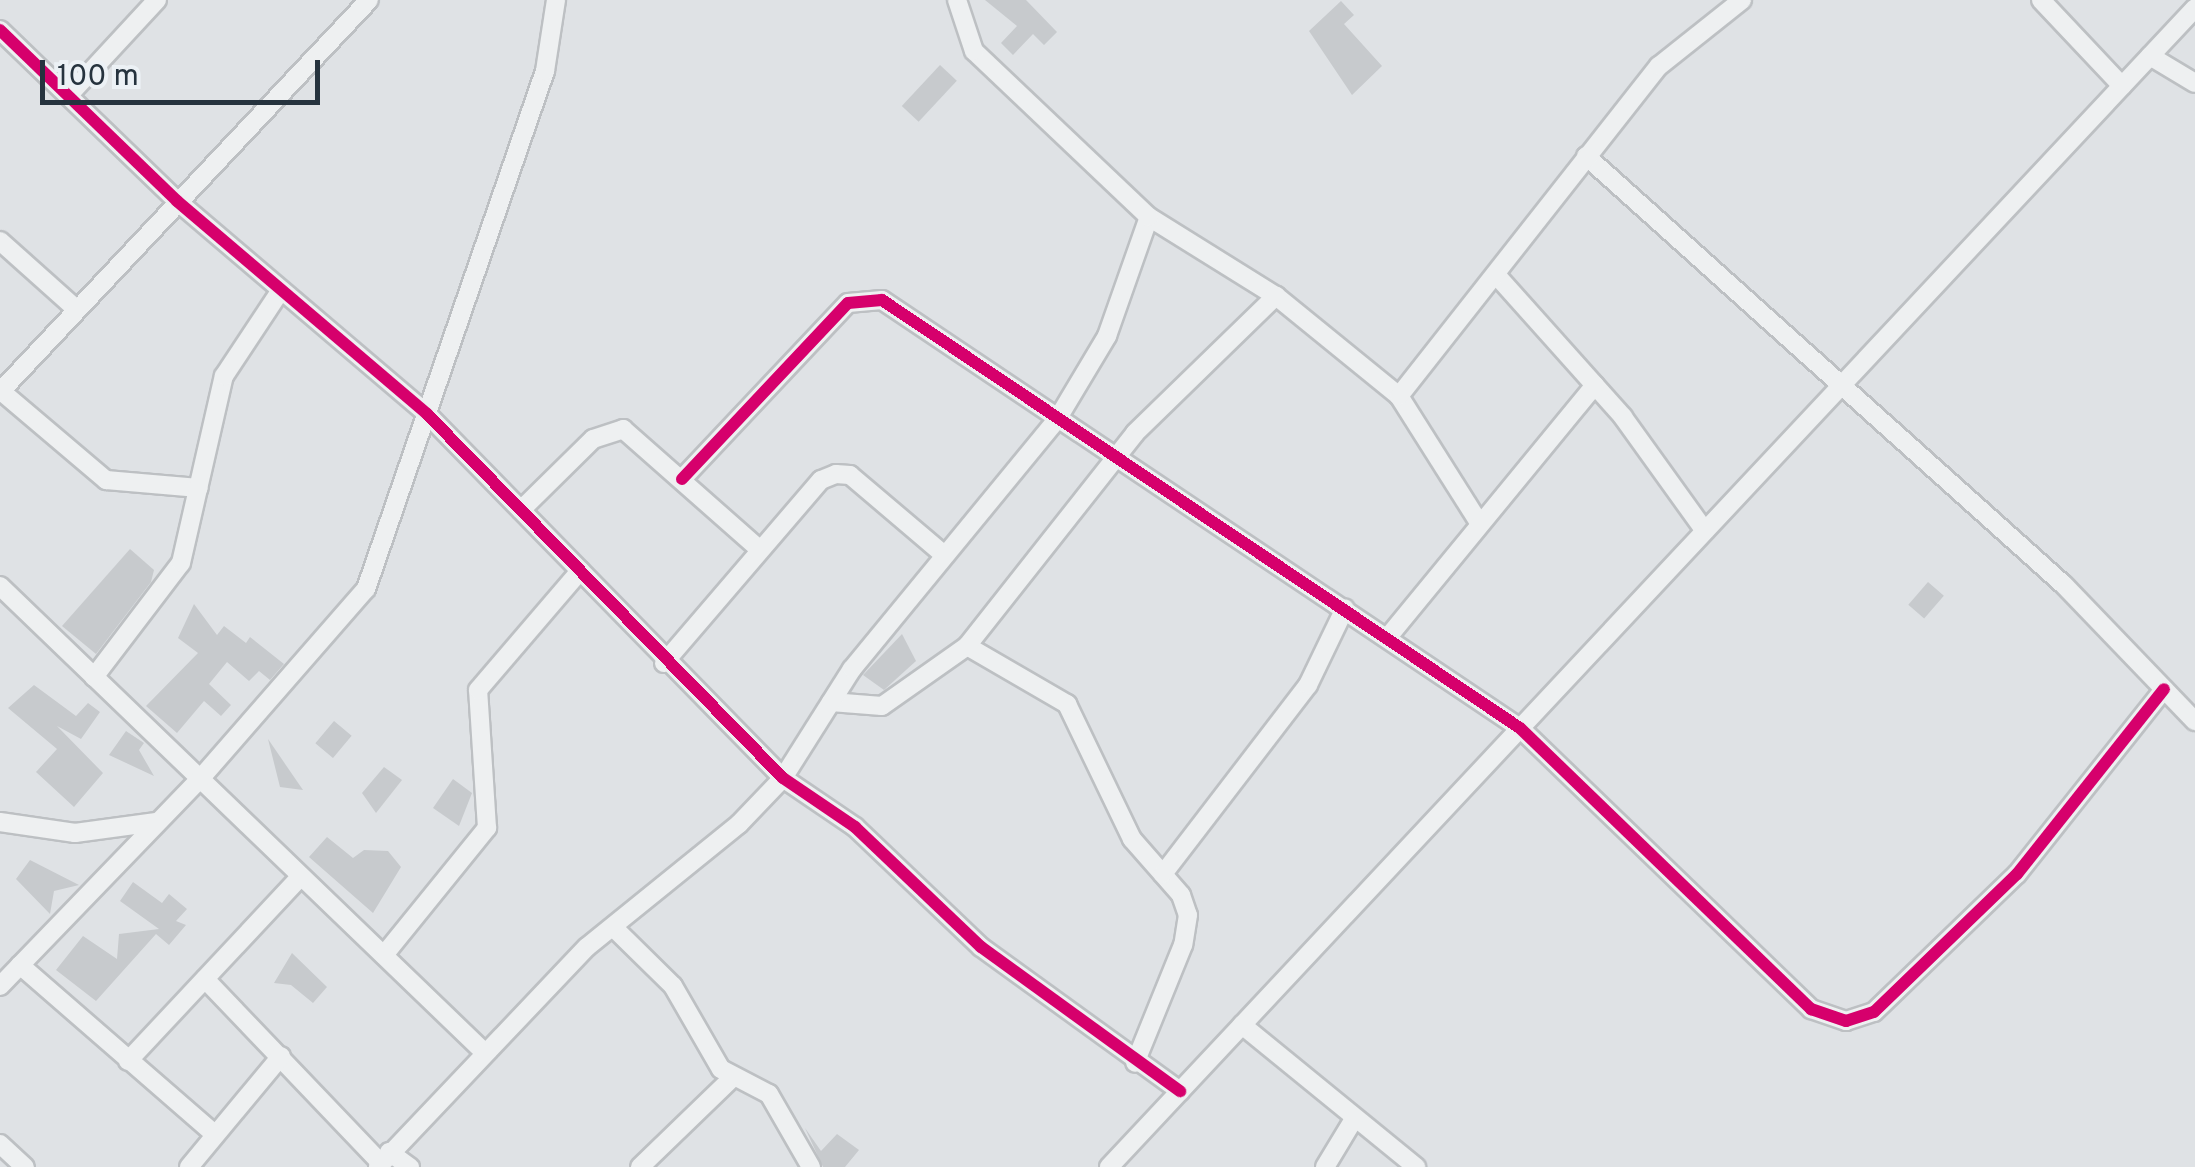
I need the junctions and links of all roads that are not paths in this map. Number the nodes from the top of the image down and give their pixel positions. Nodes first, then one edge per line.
1 (157, 0) edge
2 (556, 0) edge
3 (957, 0) edge
4 (1742, 0) edge
5 (2041, 0) edge
6 (356, 4) edge
7 (2195, 8) edge
8 (0, 30) edge
9 (2150, 56) junction
10 (2195, 83) edge
11 (2122, 86) junction
12 (68, 96) junction
13 (1586, 156) junction
14 (178, 201) junction
15 (1150, 217) junction
16 (0, 241) edge
17 (1498, 277) junction
18 (281, 290) junction
19 (1276, 296) junction
20 (75, 308) junction
21 (1595, 385) junction
22 (1839, 388) junction
23 (0, 391) edge
24 (1399, 396) junction
25 (427, 414) junction
26 (1058, 418) junction
27 (1114, 460) junction
28 (682, 479) junction
29 (199, 488) junction
30 (520, 510) junction
31 (1480, 524) junction
32 (1706, 531) junction
33 (759, 549) junction
34 (942, 553) junction
35 (580, 571) junction
36 (3, 595) edge
37 (1345, 608) junction
38 (1388, 638) junction
39 (967, 646) junction
40 (664, 664) junction
41 (94, 676) junction
42 (2164, 689) junction
43 (831, 702) junction
44 (2195, 721) edge
45 (1520, 728) junction
46 (783, 778) junction
47 (200, 779) junction
48 (0, 822) edge
49 (156, 822) junction
50 (1164, 874) junction
51 (301, 876) junction
52 (614, 927) junction
53 (384, 956) junction
54 (20, 965) junction
55 (205, 979) junction
56 (0, 986) edge
57 (1242, 1025) junction
58 (483, 1050) junction
59 (280, 1056) junction
60 (128, 1060) junction
61 (1135, 1063) junction
62 (731, 1080) junction
63 (1180, 1091) junction
64 (1354, 1119) junction
65 (212, 1132) junction
66 (0, 1144) edge
67 (382, 1160) edge
68 (25, 1167) edge
69 (189, 1167) edge
70 (410, 1167) edge
71 (640, 1167) edge
72 (811, 1167) edge
73 (1109, 1167) edge
74 (1324, 1167) edge
75 (1416, 1167) edge

1 - 12 street
2 - 25 street
3 - 15 street
4 - 13 street
5 - 11 street
6 - 14 street
7 - 9 street
8 - 12 street
9 - 10 street
9 - 11 street
11 - 22 street
12 - 14 street
13 - 17 street
13 - 22 street
14 - 18 street
14 - 20 street
15 - 19 street
15 - 26 street
16 - 20 street
17 - 21 street
17 - 24 street
18 - 25 street
18 - 29 street
19 - 24 street
19 - 27 street
20 - 23 street
21 - 31 street
21 - 32 street
22 - 32 street
22 - 42 street
23 - 29 street
24 - 31 street
25 - 30 street
25 - 47 street
26 - 27 street
26 - 28 street
26 - 34 street
27 - 37 street
27 - 39 street
28 - 30 street
28 - 33 street
29 - 41 street
30 - 35 street
31 - 38 street
32 - 45 street
33 - 34 street
33 - 40 street
34 - 43 street
35 - 40 street
35 - 53 street
36 - 41 street
37 - 38 street
37 - 50 street
38 - 45 street
39 - 43 street
39 - 50 street
40 - 46 street
41 - 47 street
42 - 44 street
42 - 45 street
43 - 46 street
45 - 57 street
46 - 52 street
46 - 61 street
47 - 49 street
47 - 51 street
48 - 49 street
49 - 54 street
50 - 61 street
51 - 53 street
51 - 55 street
52 - 58 street
52 - 62 street
53 - 58 street
54 - 56 street
54 - 60 street
55 - 59 street
55 - 60 street
57 - 63 street
57 - 64 street
58 - 67 street
59 - 65 street
59 - 67 street
60 - 65 street
61 - 63 street
62 - 71 street
62 - 72 street
63 - 73 street
64 - 74 street
64 - 75 street
65 - 69 street
66 - 68 street
67 - 70 street

